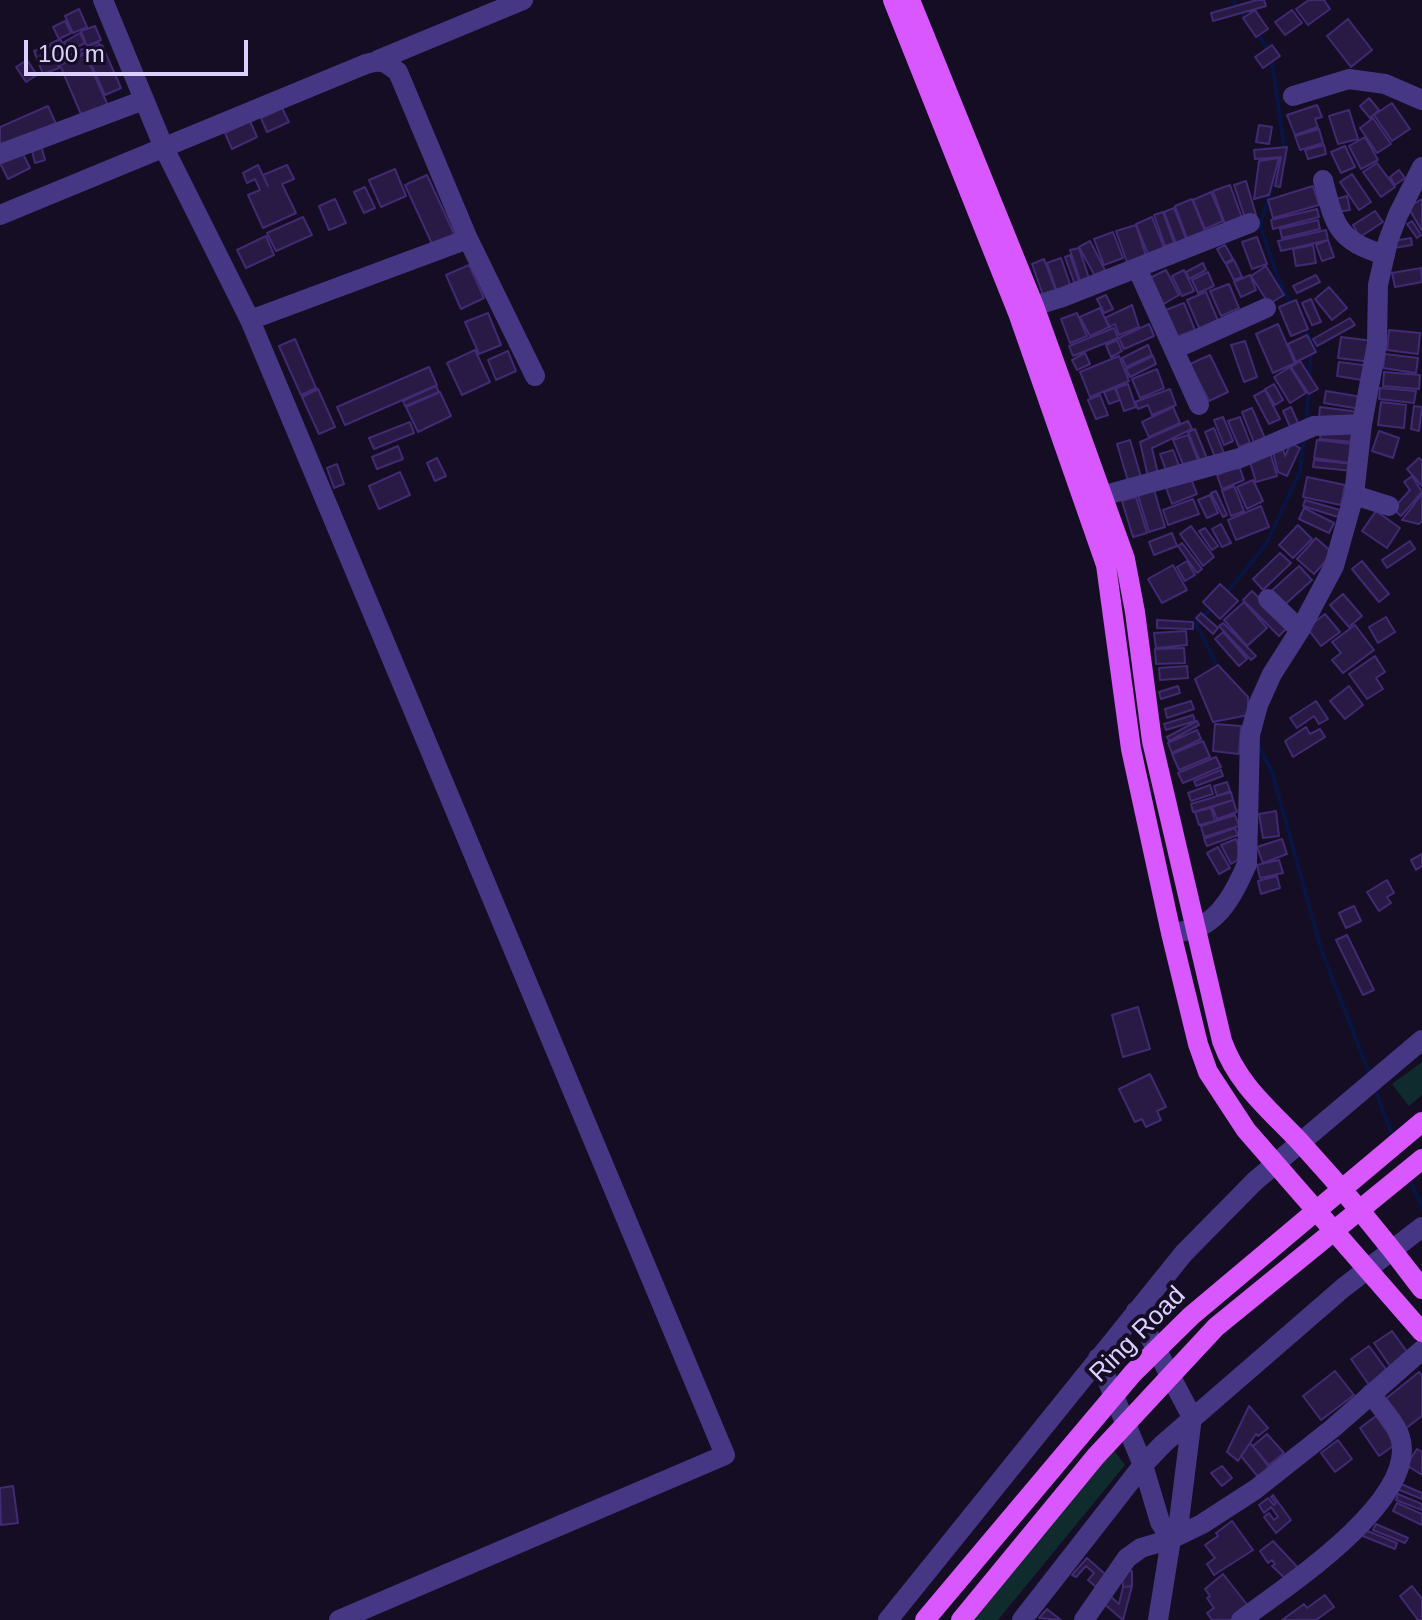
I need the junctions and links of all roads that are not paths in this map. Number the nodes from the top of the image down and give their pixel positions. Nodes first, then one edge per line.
1 (103, 0) edge
2 (523, 0) edge
3 (893, 0) edge
4 (910, 0) edge
5 (378, 60) junction
6 (1293, 96) dead end
7 (144, 100) junction
8 (1422, 100) edge
9 (164, 148) junction
10 (0, 154) edge
11 (1422, 167) edge
12 (1323, 180) dead end
13 (0, 215) edge
14 (1250, 223) dead end
15 (468, 239) junction
16 (1385, 255) junction
17 (1137, 268) junction
18 (1034, 306) junction
19 (1266, 308) dead end
20 (250, 320) junction
21 (1175, 349) junction
22 (535, 376) dead end
23 (1199, 405) dead end
24 (1362, 424) junction
25 (1354, 495) junction
26 (1102, 496) junction
27 (1389, 506) dead end
28 (1268, 599) dead end
29 (1300, 630) junction
30 (1197, 928) junction
31 (1171, 933) junction
32 (1422, 1040) edge
33 (1422, 1122) edge
34 (1300, 1142) junction
35 (1422, 1159) edge
36 (1276, 1162) junction
37 (1422, 1227) edge
38 (1392, 1249) junction
39 (1369, 1268) junction
40 (1422, 1289) edge
41 (1136, 1311) junction
42 (1422, 1332) edge
43 (1422, 1350) edge
44 (1098, 1358) junction
45 (1371, 1394) junction
46 (1192, 1417) junction
47 (1143, 1465) junction
48 (1171, 1539) junction
49 (339, 1620) edge
50 (888, 1620) edge
51 (925, 1620) edge
52 (961, 1620) edge
53 (1022, 1620) edge
54 (1084, 1620) edge
55 (1158, 1620) edge
56 (1241, 1620) edge

1 - 7 street
2 - 5 street
3 - 31 main road
4 - 18 main road
5 - 9 street
5 - 15 street
6 - 8 street
7 - 9 street
7 - 10 street
9 - 13 street
9 - 20 street
11 - 16 street
12 - 16 street
14 - 17 street
15 - 20 street
15 - 22 street
16 - 24 street
17 - 18 street
17 - 21 street
18 - 26 main road
19 - 21 street
20 - 49 street
21 - 23 street
24 - 25 street
24 - 26 street
25 - 27 street
25 - 29 street
26 - 30 main road
28 - 29 street
29 - 30 street
30 - 31 street
30 - 34 main road
31 - 36 main road
32 - 34 street
33 - 51 main road, Ring Road, bridge
34 - 36 street
34 - 38 main road
35 - 52 main road, bridge
36 - 39 main road
36 - 41 street
37 - 38 street
38 - 39 street
38 - 40 main road
39 - 42 main road
39 - 46 street
41 - 44 street
41 - 46 street
43 - 45 street
44 - 47 street
44 - 50 street
45 - 48 street
45 - 56 street
46 - 47 street
46 - 48 street
47 - 48 street
47 - 53 street
48 - 54 street
48 - 55 street

